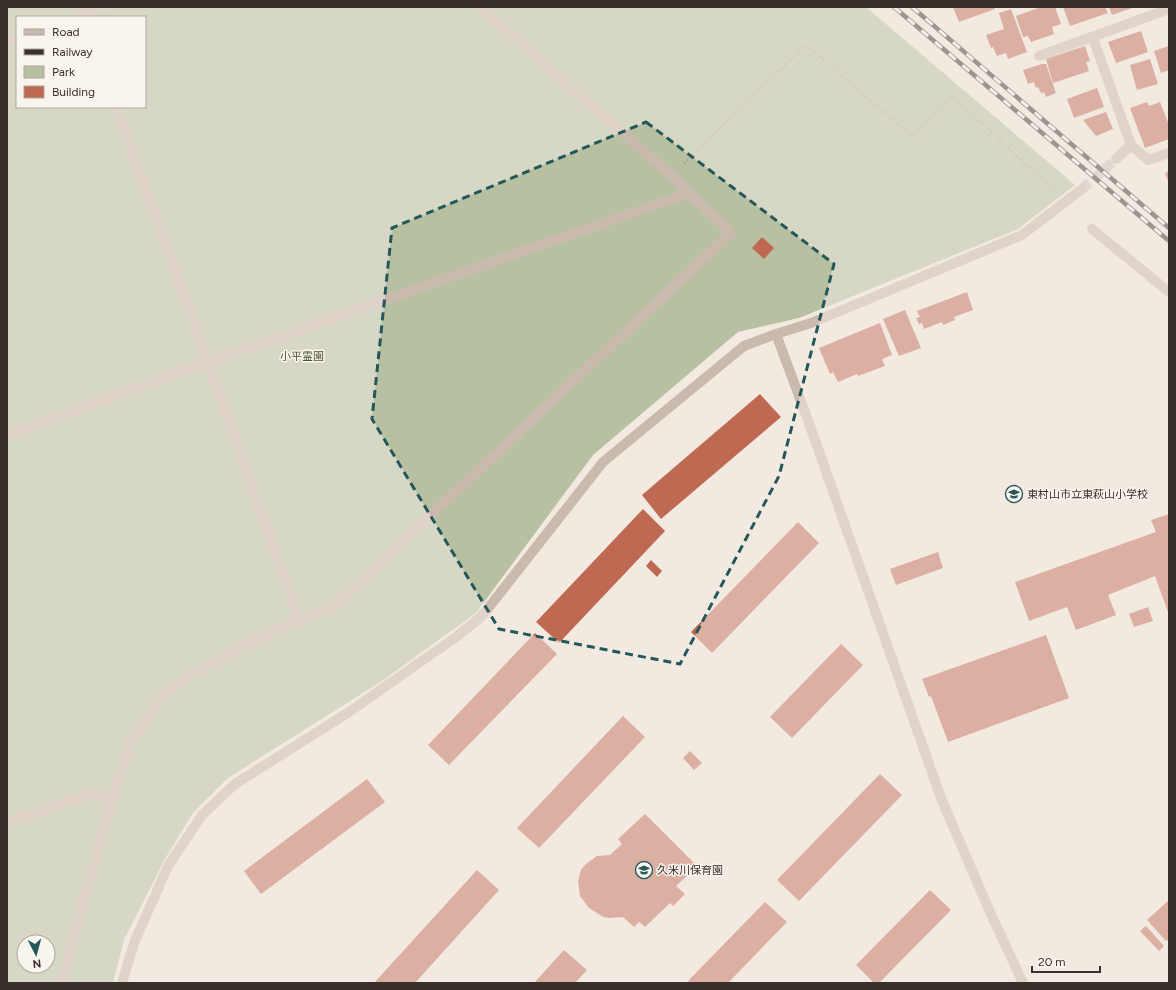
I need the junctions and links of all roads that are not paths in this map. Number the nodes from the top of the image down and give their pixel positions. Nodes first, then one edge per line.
1 (103, 7) edge
2 (479, 7) edge
3 (1169, 9) edge
4 (80, 14) edge
5 (1093, 38) junction
6 (1039, 56) dead end
7 (116, 108) edge
8 (1131, 145) junction
9 (1169, 153) edge
10 (1116, 159) tunnel mouth
11 (1082, 190) tunnel mouth
12 (689, 193) junction
13 (1092, 229) dead end
14 (1169, 292) edge
15 (776, 334) junction
16 (208, 362) junction
17 (7, 435) edge
18 (299, 620) junction
19 (112, 799) junction
20 (7, 822) edge
21 (61, 983) edge
22 (122, 983) edge
23 (1022, 983) edge

1 - 4 street
2 - 12 street
3 - 5 street
5 - 6 street
5 - 8 street
7 - 16 street
8 - 9 street
8 - 10 street
11 - 15 street
12 - 16 street
12 - 18 street
13 - 14 street
15 - 22 street
15 - 23 street
16 - 17 street
16 - 18 street
18 - 19 street
19 - 20 street
19 - 21 street

